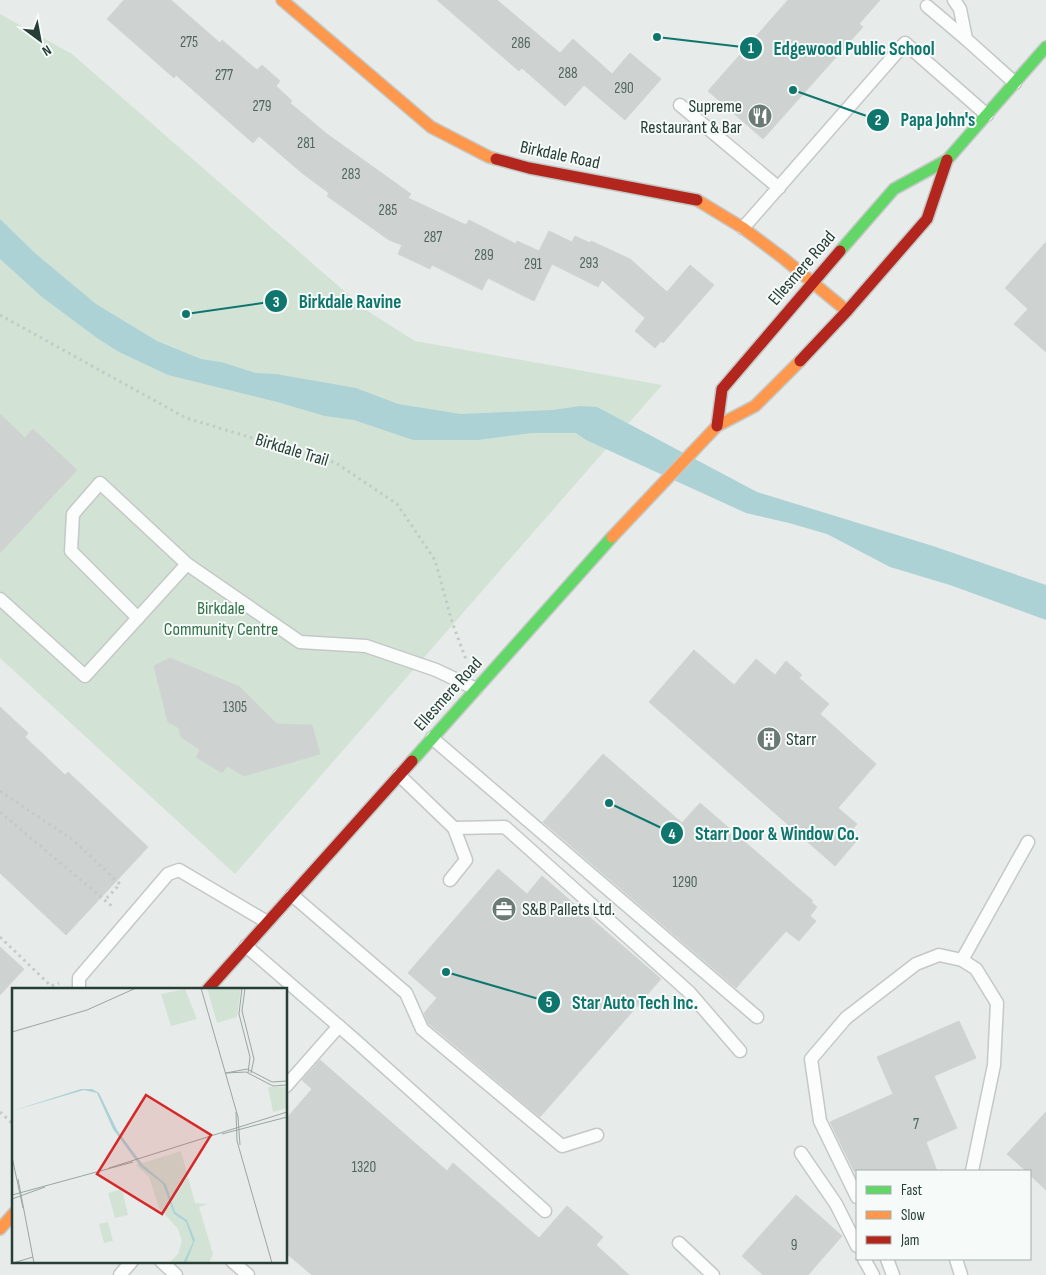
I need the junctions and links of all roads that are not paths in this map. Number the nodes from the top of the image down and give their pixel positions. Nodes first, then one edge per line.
1 (282, 0) edge
2 (954, 0) edge
3 (927, 6) dead end
4 (966, 39) junction
5 (1046, 47) edge
6 (1015, 83) junction
7 (680, 105) dead end
8 (987, 115) junction
9 (947, 160) junction
10 (779, 188) junction
11 (743, 228) junction
12 (813, 282) junction
13 (847, 311) junction
14 (717, 426) junction
15 (187, 564) junction
16 (0, 599) edge
17 (138, 618) junction
18 (476, 689) junction
19 (432, 738) junction
20 (399, 775) junction
21 (454, 828) junction
22 (1028, 842) dead end
23 (450, 880) dead end
24 (292, 895) junction
25 (267, 922) junction
26 (246, 946) junction
27 (962, 960) junction
28 (79, 983) edge
29 (209, 988) edge
30 (757, 1017) dead end
31 (338, 1026) junction
32 (740, 1051) dead end
33 (288, 1084) edge
34 (597, 1135) dead end
35 (801, 1153) dead end
36 (972, 1170) edge
37 (856, 1195) edge
38 (545, 1211) dead end
39 (12, 1215) edge
40 (0, 1229) edge
41 (679, 1243) dead end
42 (856, 1244) edge
43 (865, 1260) edge
44 (887, 1260) edge
45 (956, 1260) edge
46 (131, 1262) edge
47 (162, 1262) edge
48 (233, 1262) edge
49 (120, 1275) edge
50 (176, 1275) edge
51 (248, 1275) edge
52 (713, 1275) edge
53 (873, 1275) edge
54 (893, 1275) edge
55 (961, 1275) edge

1 - 11 main road, Birkdale Road
2 - 4 lane
3 - 4 lane
4 - 6 lane
5 - 6 main road, Ellesmere Road
6 - 8 main road, Ellesmere Road
7 - 10 lane
8 - 9 main road, Ellesmere Road
8 - 10 lane
9 - 12 main road, Ellesmere Road
9 - 13 main road, Ellesmere Road
10 - 11 lane
11 - 12 main road, Birkdale Road
12 - 13 main road, Birkdale Road
12 - 14 main road, Ellesmere Road
13 - 14 main road, Ellesmere Road
14 - 18 main road, Ellesmere Road
15 - 17 lane
15 - 17 lane
15 - 18 lane
16 - 17 lane
18 - 19 main road, Ellesmere Road
19 - 20 main road, Ellesmere Road
19 - 30 lane
20 - 21 lane
20 - 24 main road, Ellesmere Road
21 - 23 lane
21 - 32 lane
22 - 27 lane
24 - 25 main road, Ellesmere Road
24 - 34 lane
25 - 26 main road, Ellesmere Road
25 - 28 lane
26 - 29 main road, Ellesmere Road
26 - 31 lane
27 - 36 lane
27 - 37 lane
31 - 33 lane
31 - 38 lane
35 - 42 lane
39 - 40 main road
41 - 52 lane
43 - 53 lane
44 - 54 lane
45 - 55 lane
46 - 49 lane
47 - 50 lane
48 - 51 lane

